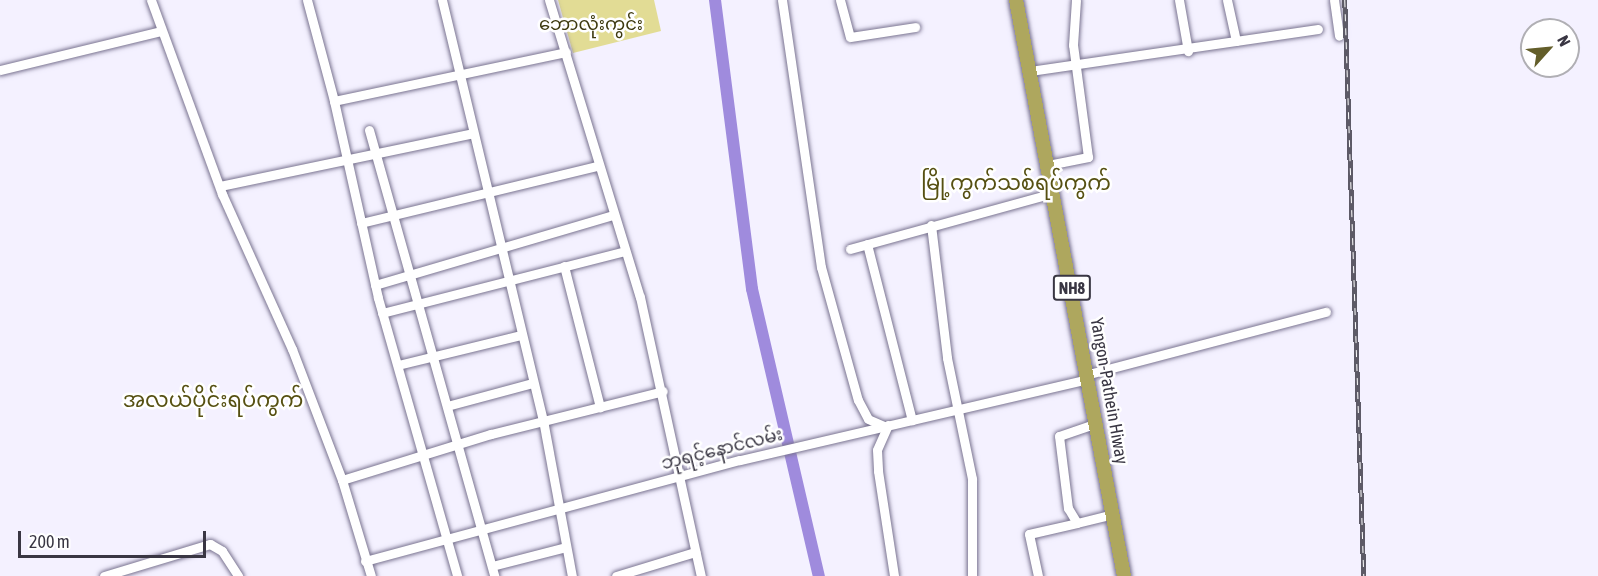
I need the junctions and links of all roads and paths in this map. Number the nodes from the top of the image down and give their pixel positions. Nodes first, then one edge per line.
1 (151, 0) edge
2 (307, 0) edge
3 (442, 0) edge
4 (549, 0) edge
5 (782, 0) edge
6 (840, 0) edge
7 (1016, 0) edge
8 (1076, 0) edge
9 (1179, 0) edge
10 (1227, 0) edge
11 (1334, 0) edge
12 (915, 27) dead end
13 (1318, 29) dead end
14 (161, 31) junction
15 (1339, 36) dead end
16 (1236, 41) junction
17 (1188, 51) junction
18 (566, 52) junction
19 (1076, 65) junction
20 (0, 70) edge
21 (1030, 71) junction
22 (462, 77) junction
23 (334, 101) junction
24 (369, 130) dead end
25 (473, 133) junction
26 (373, 155) junction
27 (344, 157) junction
28 (1048, 165) junction
29 (596, 166) junction
30 (220, 186) junction
31 (485, 191) junction
32 (1053, 194) junction
33 (391, 215) junction
34 (612, 215) junction
35 (361, 223) junction
36 (931, 225) junction
37 (867, 244) junction
38 (499, 248) junction
39 (850, 249) dead end
40 (624, 251) junction
41 (564, 266) junction
42 (409, 275) junction
43 (506, 279) junction
44 (375, 285) junction
45 (417, 303) junction
46 (1326, 312) dead end
47 (382, 313) junction
48 (521, 335) junction
49 (435, 356) junction
50 (398, 365) junction
51 (1089, 377) junction
52 (533, 383) junction
53 (663, 391) junction
54 (447, 406) junction
55 (600, 407) junction
56 (958, 410) junction
57 (543, 420) junction
58 (912, 420) junction
59 (1097, 423) junction
60 (885, 426) junction
61 (456, 445) junction
62 (426, 454) junction
63 (680, 476) junction
64 (342, 480) junction
65 (559, 510) junction
66 (1113, 514) junction
67 (1077, 522) junction
68 (481, 530) junction
69 (449, 538) junction
70 (566, 547) junction
71 (695, 552) junction
72 (365, 561) junction
73 (493, 571) edge
74 (371, 575) edge
75 (104, 576) edge
76 (238, 576) edge
77 (359, 576) edge
78 (457, 576) edge
79 (572, 576) edge
80 (616, 576) edge
81 (700, 576) edge
82 (894, 576) edge
83 (972, 576) edge
84 (1038, 576) edge
85 (1124, 576) edge

1 - 14 street
2 - 23 street
3 - 22 street
4 - 18 street
5 - 60 street
6 - 12 street
7 - 21 highway, Yangon-Pathein Hiway / NH8
8 - 19 street
9 - 17 street
10 - 16 street
11 - 15 street
13 - 16 street
14 - 20 street
14 - 30 street
16 - 17 street
17 - 19 street
18 - 22 street
18 - 29 street
19 - 21 street
19 - 28 street
21 - 28 highway, Yangon-Pathein Hiway / NH8
22 - 23 street
22 - 25 street
23 - 27 street
24 - 26 street
25 - 26 street
25 - 31 street
26 - 27 street
26 - 33 street
27 - 30 street
27 - 35 street
28 - 32 highway, Yangon-Pathein Hiway / NH8
29 - 31 street
29 - 34 street
30 - 64 street
31 - 33 street
31 - 38 street
32 - 36 street
32 - 51 highway, Yangon-Pathein Hiway / NH8
33 - 35 street
33 - 42 street
34 - 38 street
34 - 40 street
35 - 44 street
36 - 37 street
36 - 56 street
37 - 39 street
37 - 58 street
38 - 42 street
38 - 43 street
40 - 41 street
40 - 53 street
41 - 43 street
41 - 55 street
42 - 44 street
42 - 45 street
43 - 45 street
43 - 48 street
44 - 47 street
45 - 47 street
45 - 49 street
46 - 51 street, ဘုရင့်နောင်လမ်း
47 - 50 street
48 - 49 street
48 - 52 street
49 - 50 street
49 - 54 street
50 - 62 street
51 - 56 street, ဘုရင့်နောင်လမ်း
51 - 59 highway, Yangon-Pathein Hiway / NH8
52 - 54 street
52 - 57 street
53 - 55 street
53 - 63 street
54 - 61 street
55 - 57 street
56 - 58 street, ဘုရင့်နောင်လမ်း
56 - 83 street
57 - 61 street
57 - 65 street
58 - 60 street, ဘုရင့်နောင်လမ်း
59 - 66 highway, Yangon-Pathein Hiway / NH8
59 - 67 street
60 - 63 street, ဘုရင့်နောင်လမ်း
60 - 82 street
61 - 62 street
61 - 68 street
62 - 64 street
62 - 69 street
63 - 65 street, ဘုရင့်နောင်လမ်း
63 - 71 street
64 - 72 street
65 - 68 street, ဘုရင့်နောင်လမ်း
65 - 70 street
66 - 67 street
66 - 85 highway, Yangon-Pathein Hiway / NH8
67 - 84 street
68 - 69 street, ဘုရင့်နောင်လမ်း
68 - 73 street
69 - 72 street, ဘုရင့်နောင်လမ်း
69 - 78 street
70 - 73 street
70 - 79 street
71 - 80 street
71 - 81 street
72 - 74 street
74 - 77 street
75 - 76 street

